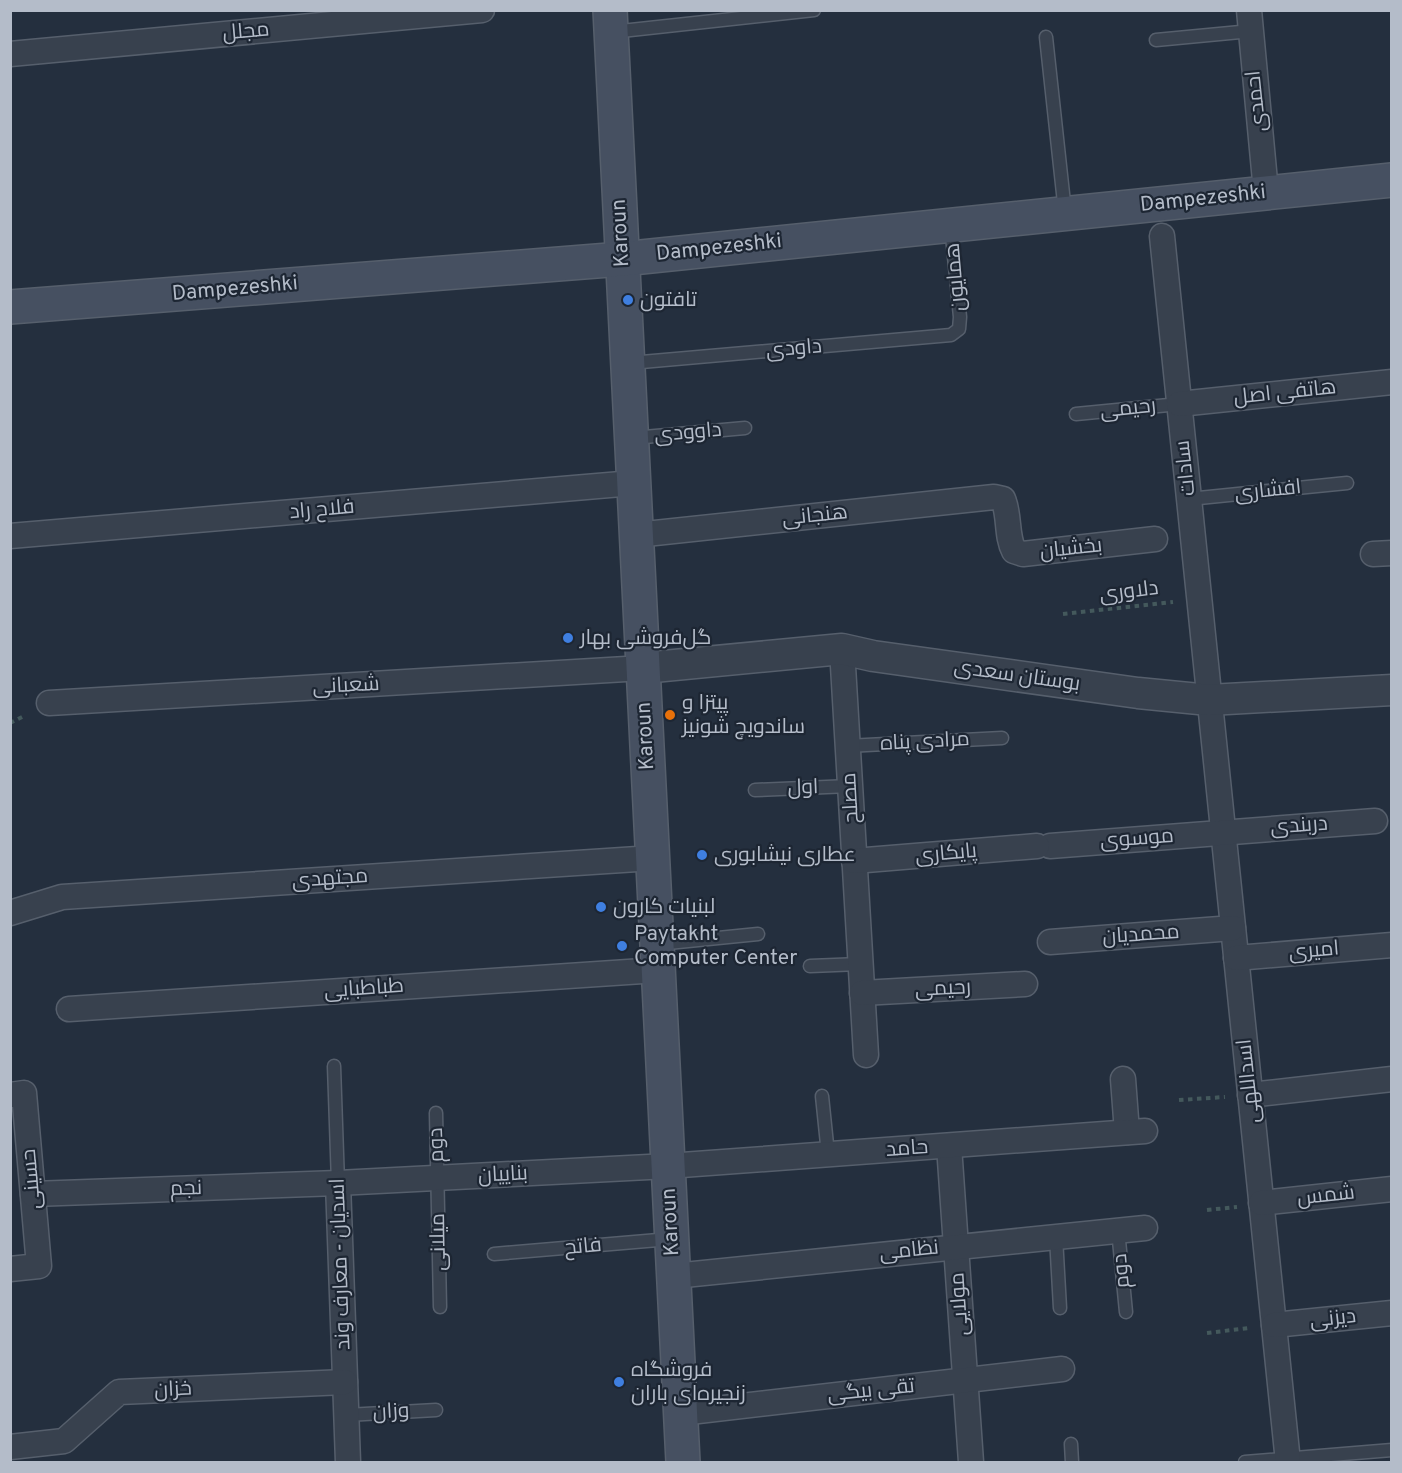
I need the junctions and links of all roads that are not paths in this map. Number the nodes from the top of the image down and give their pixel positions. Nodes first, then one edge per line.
1 (482, 10) edge
2 (814, 10) edge
3 (1250, 21) edge
4 (610, 22) edge
5 (1046, 37) dead end
6 (1156, 40) dead end
7 (10, 54) edge
8 (1392, 180) edge
9 (1266, 192) junction
10 (1065, 213) junction
11 (1161, 220) junction
12 (951, 225) junction
13 (622, 259) junction
14 (10, 308) edge
15 (959, 329) joint
16 (627, 364) junction
17 (1392, 382) edge
18 (1179, 404) junction
19 (1076, 414) dead end
20 (745, 428) dead end
21 (631, 438) junction
22 (633, 483) junction
23 (1347, 483) dead end
24 (994, 497) joint
25 (1189, 499) junction
26 (636, 535) junction
27 (10, 536) edge
28 (1155, 539) dead end
29 (842, 649) junction
30 (643, 668) junction
31 (1392, 690) edge
32 (1209, 700) junction
33 (49, 704) dead end
34 (1002, 738) dead end
35 (848, 746) junction
36 (850, 786) junction
37 (755, 790) dead end
38 (1375, 820) dead end
39 (1223, 832) junction
40 (1044, 846) joint
41 (652, 858) junction
42 (854, 861) junction
43 (10, 913) edge
44 (1233, 928) junction
45 (758, 934) dead end
46 (1050, 942) dead end
47 (1392, 945) edge
48 (658, 957) junction
49 (1236, 958) junction
50 (860, 964) junction
51 (810, 966) dead end
52 (1025, 984) dead end
53 (862, 993) junction
54 (69, 1009) dead end
55 (866, 1055) dead end
56 (334, 1066) dead end
57 (1123, 1079) dead end
58 (1392, 1079) edge
59 (17, 1094) edge
60 (1250, 1095) junction
61 (822, 1096) dead end
62 (436, 1113) dead end
63 (949, 1146) junction
64 (828, 1155) junction
65 (668, 1166) junction
66 (438, 1178) junction
67 (338, 1183) junction
68 (1392, 1189) edge
69 (33, 1194) junction
70 (1261, 1203) junction
71 (1145, 1228) dead end
72 (1118, 1230) junction
73 (1056, 1237) junction
74 (672, 1239) junction
75 (956, 1246) junction
76 (494, 1254) dead end
77 (10, 1269) edge
78 (674, 1276) junction
79 (440, 1307) dead end
80 (1060, 1308) dead end
81 (1126, 1312) dead end
82 (1392, 1313) edge
83 (1274, 1325) junction
84 (1062, 1369) dead end
85 (965, 1380) junction
86 (345, 1382) junction
87 (436, 1410) dead end
88 (681, 1413) junction
89 (346, 1415) junction
90 (1071, 1444) dead end
91 (1392, 1450) edge
92 (17, 1452) edge
93 (1288, 1461) edge
94 (348, 1462) edge
95 (683, 1462) edge
96 (971, 1462) edge
97 (1072, 1462) edge
98 (1245, 1462) edge

1 - 7 street, مجلل
2 - 4 lane
3 - 6 lane
3 - 9 street, احمدی
4 - 13 main road, Karoun
5 - 10 lane
8 - 9 main road, Dampezeshki
9 - 11 main road, Dampezeshki
10 - 11 main road, Dampezeshki
10 - 12 main road, Dampezeshki
11 - 18 street, سادات
12 - 13 main road, Dampezeshki
12 - 15 lane, همایون
13 - 14 main road, Dampezeshki
13 - 16 main road, Karoun
15 - 16 lane, داودی
16 - 21 main road, Karoun
17 - 18 street, هاتفی اصل
18 - 19 lane, رحیمی
18 - 25 street, سادات
20 - 21 lane, داوودی
21 - 22 main road, Karoun
22 - 26 main road, Karoun
22 - 27 street, فلاح راد
23 - 25 lane, افشاری
24 - 26 street, هنجانی
24 - 28 street, بخشیان
25 - 32 street, سادات
26 - 30 main road, Karoun
29 - 30 street, بوستان سعدی
29 - 32 street, بوستان سعدی
29 - 35 street, مصلح
30 - 33 street, شعبانی
30 - 41 main road, Karoun
31 - 32 street, بوستان سعدی
32 - 39 street, اسداللهی
34 - 35 lane, مرادی پناه
35 - 36 street, مصلح
36 - 37 lane, اول
36 - 42 street, مصلح
38 - 39 street, دربندی
39 - 40 street, موسوی
39 - 44 street, اسداللهی
40 - 42 street, پایکاری
41 - 43 street, مجتهدی
41 - 48 main road, Karoun
42 - 50 street, مصلح
44 - 46 street, محمدیان
44 - 49 street, اسداللهی
45 - 48 lane
47 - 49 street, امیری
48 - 54 street, طباطبایی
48 - 65 main road, Karoun
49 - 60 street, اسداللهی
50 - 51 lane
50 - 53 street, مصلح
52 - 53 street, رحیمی
53 - 55 street, مصلح
56 - 67 lane, اسدیان - معارف وند
57 - 63 street, حامد
58 - 60 street
59 - 69 street, حسینی
60 - 70 street, اسداللهی
61 - 64 lane
62 - 66 lane, دوم
63 - 64 street, حامد
63 - 75 street, مولایی
64 - 65 street, حامد
65 - 66 street, بناییان
65 - 74 main road, Karoun
66 - 67 street, بناییان
66 - 79 lane, میلانی
67 - 69 street, نجم
67 - 86 street, اسدیان - معارف وند
68 - 70 street, شمس
69 - 77 street, حسینی
70 - 83 street, اسداللهی
71 - 72 street, نظامی
72 - 73 street, نظامی
72 - 81 lane, دوم
73 - 75 street, نظامی
73 - 80 lane
74 - 76 lane, فاتح
74 - 78 main road, Karoun
75 - 78 street, نظامی
75 - 85 street, مولایی
78 - 88 main road, Karoun
82 - 83 street, دیزنی
83 - 93 street, اسداللهی
84 - 85 street, تقی بیگی
85 - 88 street, تقی بیگی
85 - 96 street, مولایی
86 - 89 street, اسدیان - معارف وند
86 - 92 street, خزان
87 - 89 lane, وزان
88 - 95 main road, Karoun
89 - 94 street, اسدیان - معارف وند
90 - 97 lane
91 - 93 lane
93 - 98 lane

